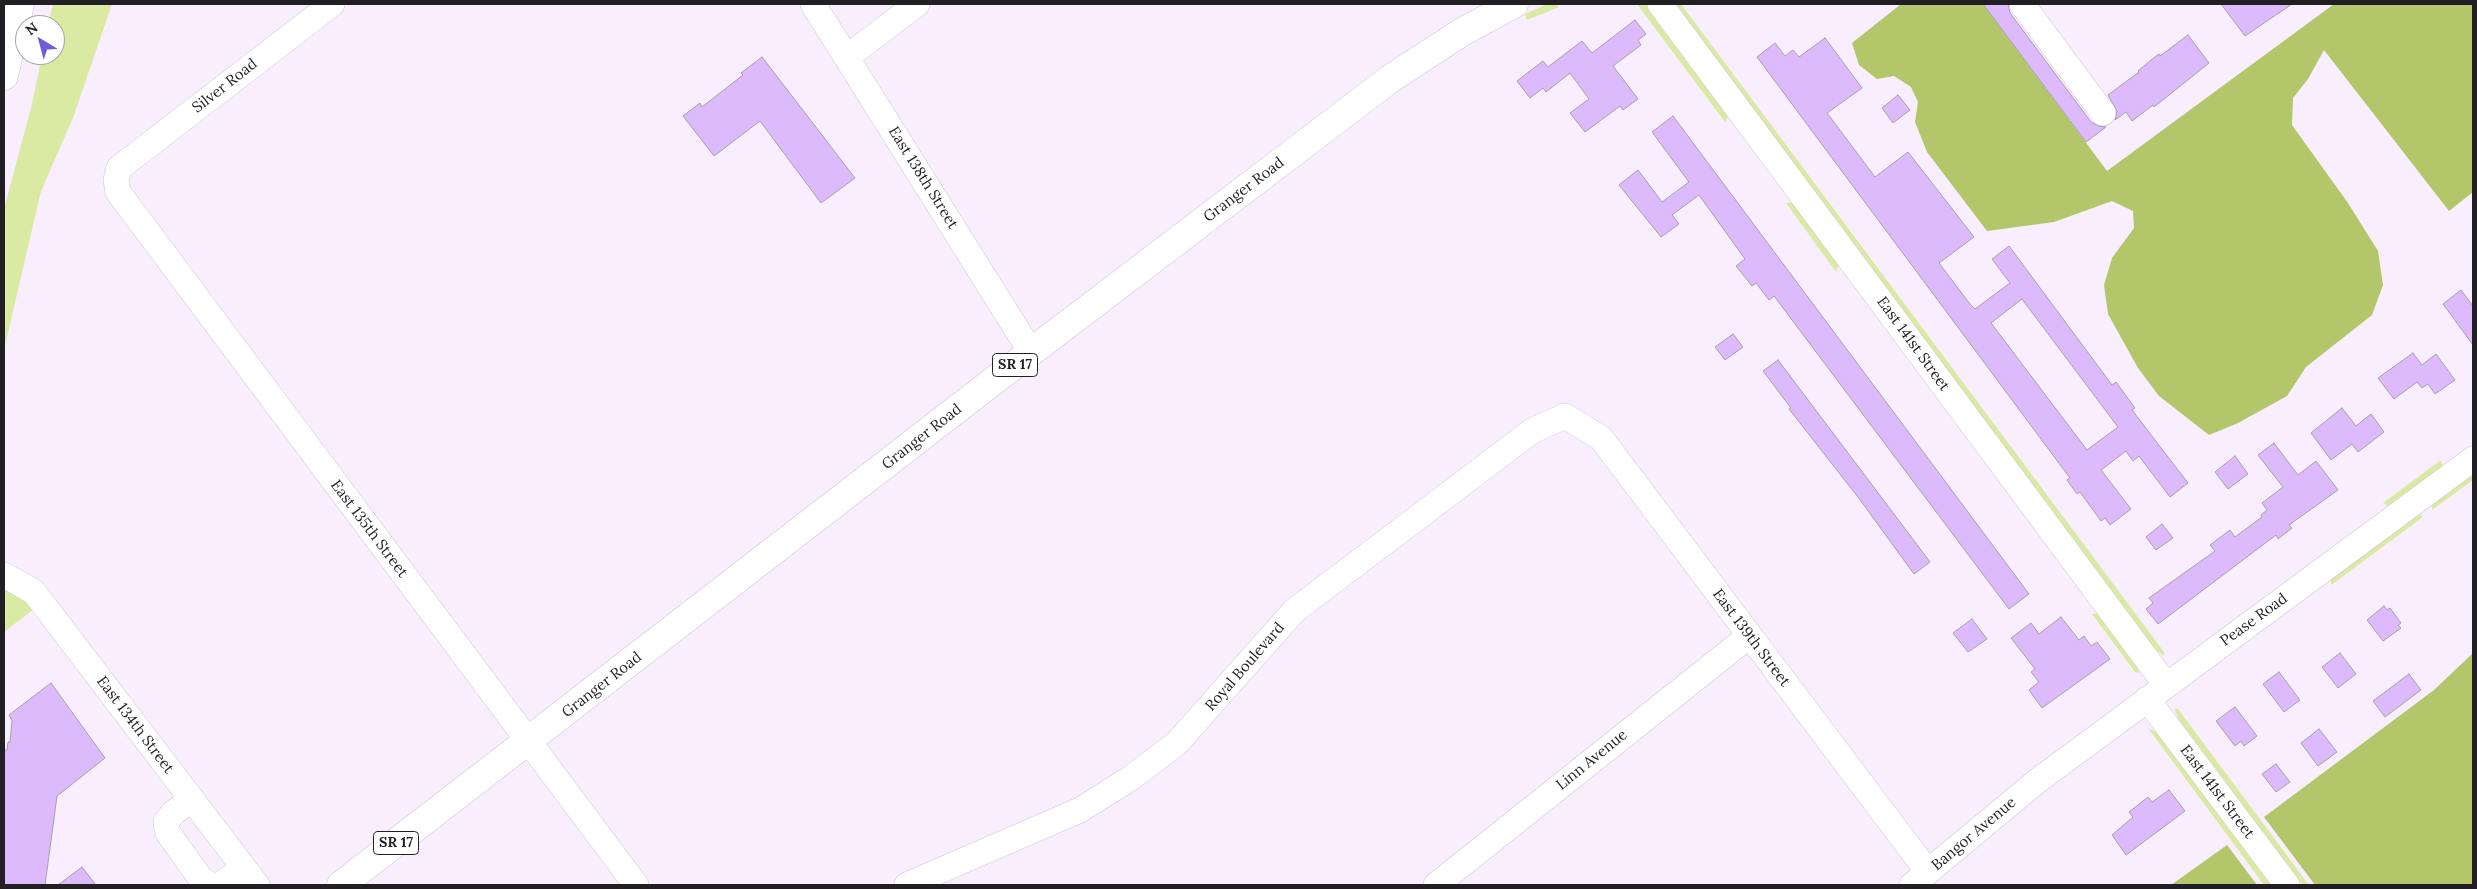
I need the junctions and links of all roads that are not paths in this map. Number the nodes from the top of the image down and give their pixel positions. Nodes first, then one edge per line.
1 (20, 4) edge
2 (332, 4) edge
3 (813, 4) edge
4 (917, 4) edge
5 (1514, 4) edge
6 (1660, 4) edge
7 (2022, 4) edge
8 (846, 56) junction
9 (4, 76) edge
10 (2103, 113) dead end
11 (119, 168) joint
12 (1031, 352) junction
13 (1565, 416) joint
14 (2473, 459) edge
15 (4, 575) edge
16 (1749, 636) junction
17 (2157, 692) junction
18 (528, 742) junction
19 (2036, 782) joint
20 (192, 800) junction
21 (251, 877) edge
22 (1920, 879) edge
23 (341, 885) edge
24 (636, 885) edge
25 (907, 885) edge
26 (1436, 885) edge
27 (2287, 885) edge

1 - 9 main road
2 - 11 street, Silver Road
3 - 8 street, East 138th Street
4 - 8 street
5 - 12 main road, Granger Road / SR 17
6 - 17 street, East 141st Street
7 - 10 street
8 - 12 street, East 138th Street
11 - 18 street, East 135th Street
12 - 18 main road, Granger Road / SR 17
13 - 16 street, East 139th Street
13 - 25 street, Royal Boulevard
14 - 17 street, Pease Road
15 - 20 street, East 134th Street
16 - 22 street, East 139th Street
16 - 26 street, Linn Avenue
17 - 19 street, Pease Road
17 - 27 street, East 141st Street
18 - 23 main road, Granger Road / SR 17
18 - 24 street, East 135th Street
19 - 22 street, Bangor Avenue
20 - 21 street, East 134th Street
20 - 21 street

